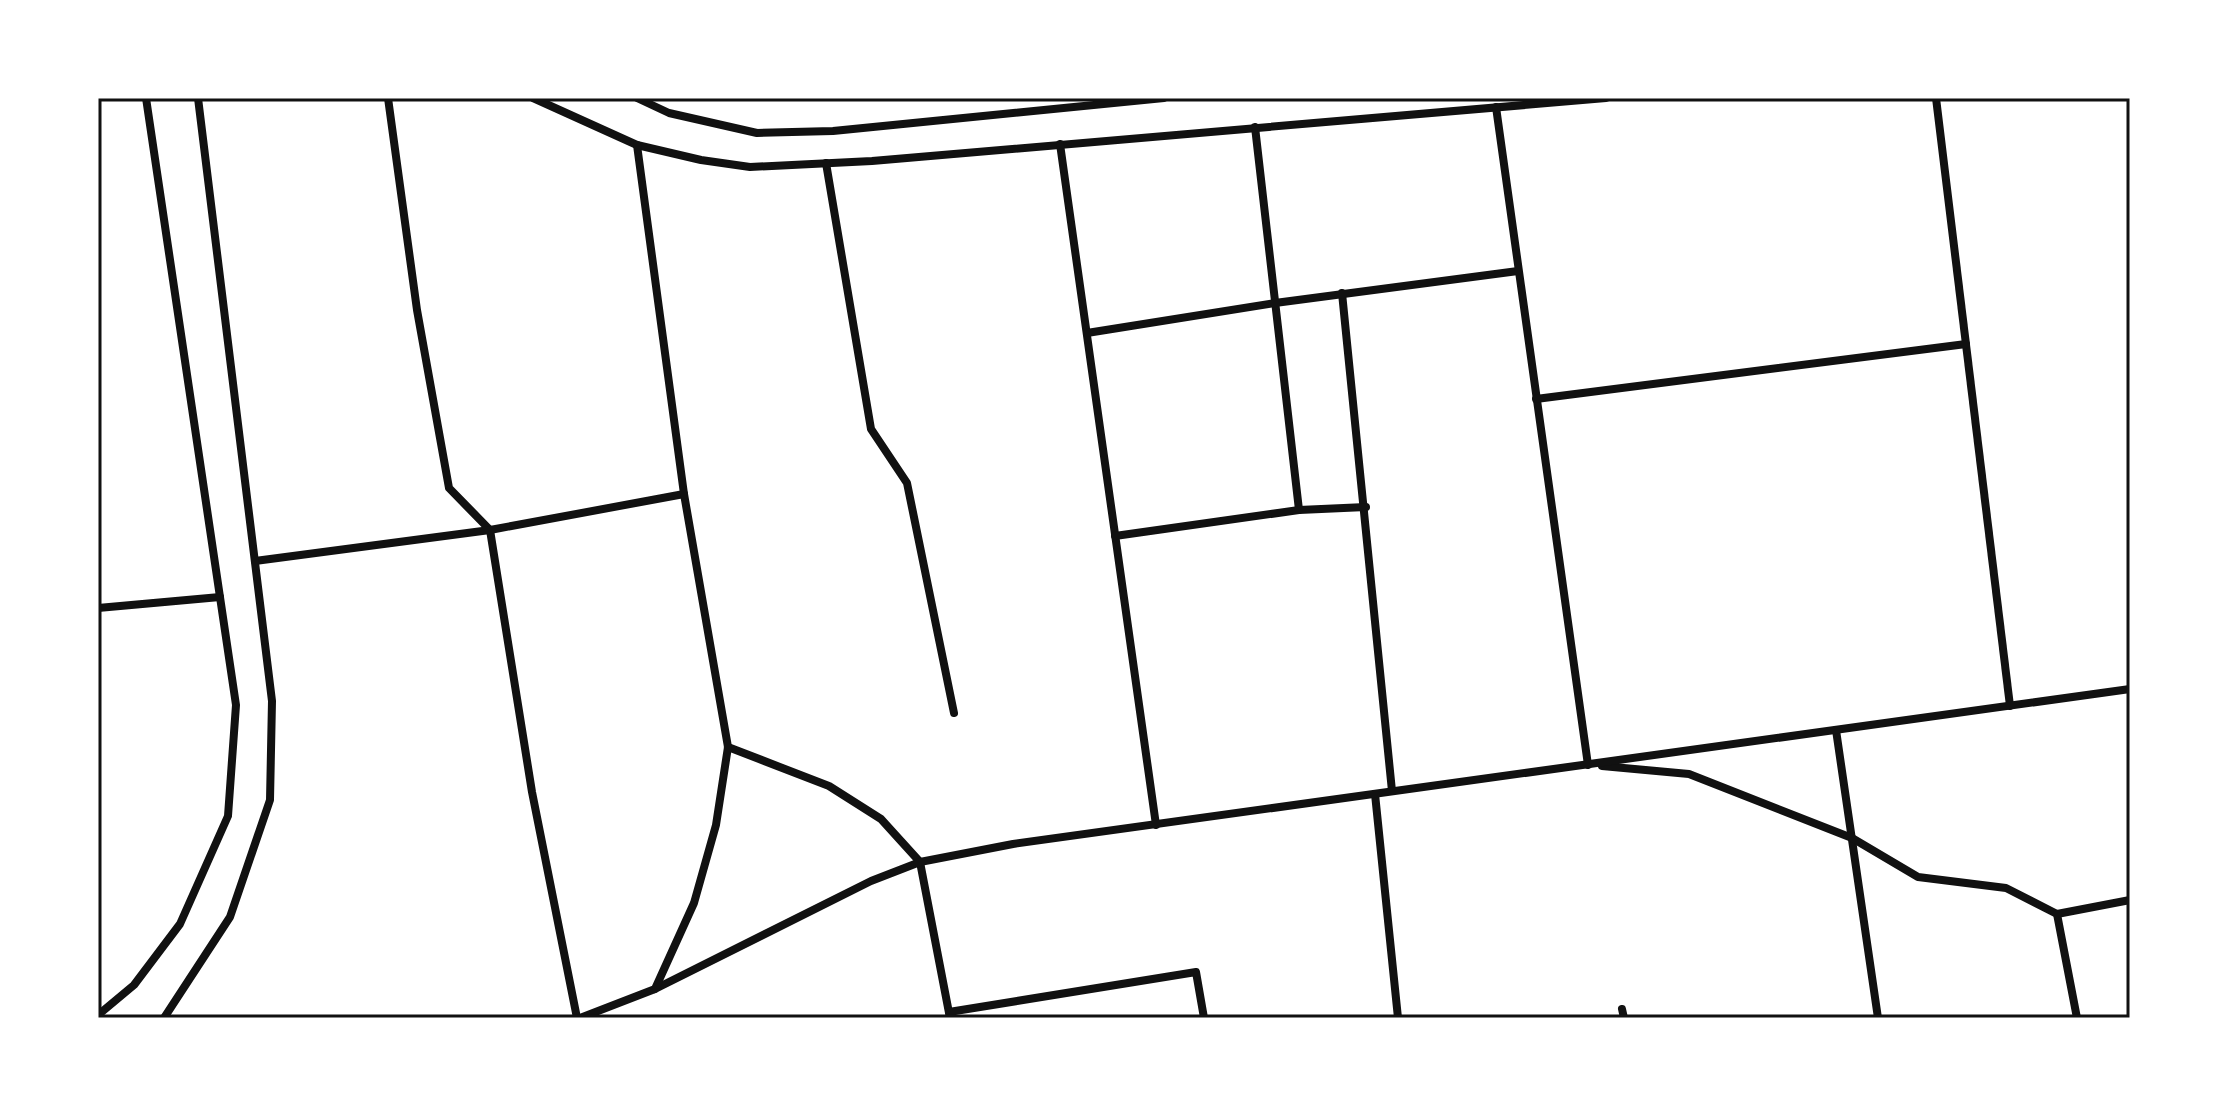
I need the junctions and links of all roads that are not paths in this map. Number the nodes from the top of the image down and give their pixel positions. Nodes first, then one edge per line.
1 (146, 98) edge
2 (198, 98) edge
3 (388, 98) edge
4 (533, 98) edge
5 (637, 98) edge
6 (1164, 98) edge
7 (1606, 98) edge
8 (1936, 98) edge
9 (1496, 107) junction
10 (1255, 127) junction
11 (1060, 144) junction
12 (637, 145) junction
13 (826, 163) junction
14 (1518, 271) junction
15 (1342, 293) junction
16 (1275, 303) junction
17 (1087, 333) junction
18 (1966, 344) junction
19 (1536, 399) junction
20 (684, 494) junction
21 (1366, 507) junction
22 (1299, 510) junction
23 (490, 530) junction
24 (1115, 536) junction
25 (255, 561) junction
26 (220, 597) junction
27 (98, 608) edge
28 (2130, 689) edge
29 (2010, 706) junction
30 (954, 713) dead end
31 (1836, 730) junction
32 (728, 747) junction
33 (1587, 765) junction
34 (1392, 791) junction
35 (1375, 794) junction
36 (1156, 825) junction
37 (1852, 838) junction
38 (920, 862) junction
39 (2130, 900) edge
40 (2057, 914) junction
41 (655, 989) junction
42 (98, 1015) edge
43 (950, 1015) edge
44 (164, 1018) edge
45 (579, 1018) edge
46 (1204, 1018) edge
47 (1398, 1018) edge
48 (1878, 1018) edge
49 (2077, 1018) edge

1 - 26 street
2 - 25 street
3 - 23 street
4 - 12 street
5 - 6 street
7 - 9 street
8 - 18 street
9 - 10 street
9 - 14 street
10 - 11 street
10 - 16 street
11 - 13 street
11 - 17 street
12 - 13 street
12 - 20 street
13 - 30 street
14 - 15 street
14 - 19 street
15 - 16 street
15 - 21 street
16 - 17 street
16 - 22 street
17 - 24 street
18 - 19 street
18 - 29 street
19 - 33 street
20 - 23 street
20 - 32 street
21 - 22 street
21 - 34 street
22 - 24 street
23 - 25 street
23 - 45 street
24 - 36 street
25 - 44 street
26 - 27 street
26 - 42 street
28 - 29 street
29 - 31 street
31 - 33 street
31 - 37 street
32 - 38 street
32 - 41 street
33 - 34 street
33 - 37 street
34 - 35 street
35 - 36 street
35 - 47 street
36 - 38 street
37 - 40 street
37 - 48 street
38 - 41 street
38 - 43 street
39 - 40 street
40 - 49 street
41 - 45 street
43 - 46 street

